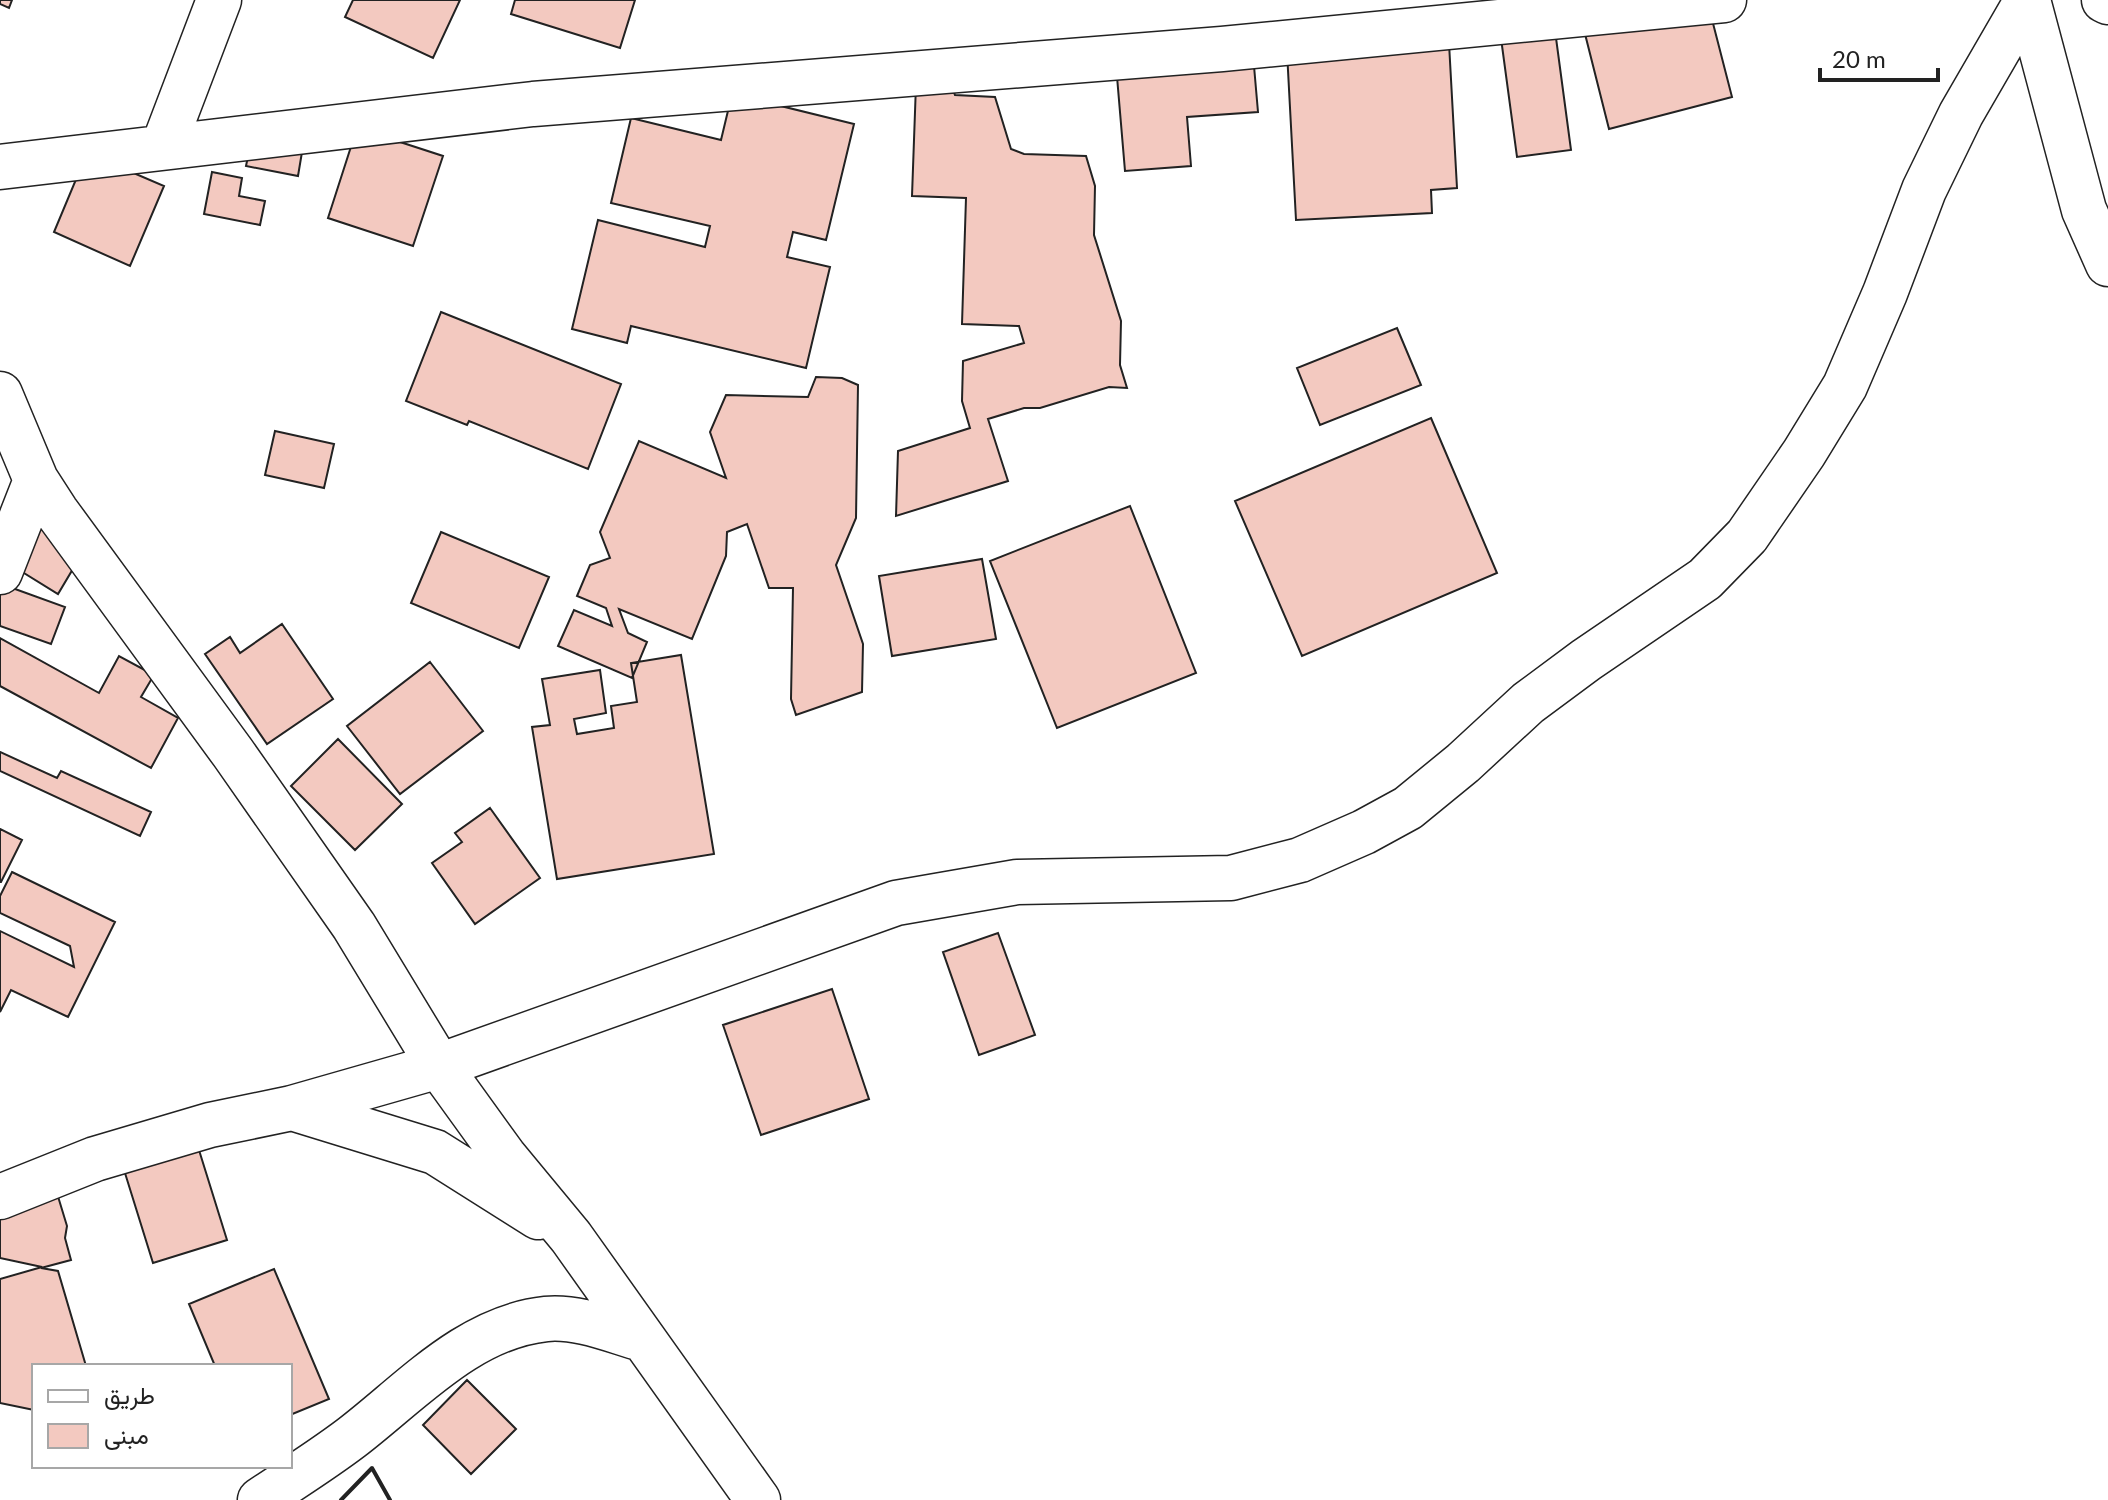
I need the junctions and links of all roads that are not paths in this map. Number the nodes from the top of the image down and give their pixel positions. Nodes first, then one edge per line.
1 (219, 0) edge
2 (1724, 0) edge
3 (2027, 0) edge
4 (163, 147) junction
5 (0, 167) edge
6 (2108, 264) edge
7 (0, 394) edge
8 (36, 480) junction
9 (0, 572) edge
10 (439, 1066) junction
11 (292, 1108) junction
12 (0, 1197) edge
13 (571, 1237) junction
14 (642, 1339) junction
15 (260, 1500) edge
16 (758, 1500) edge

1 - 4 street
2 - 4 street
3 - 6 street
3 - 10 street
4 - 5 street
7 - 8 street
8 - 9 street
8 - 10 street
10 - 11 street
10 - 13 street
11 - 12 street
11 - 13 street
13 - 14 street
14 - 15 street
14 - 16 street

